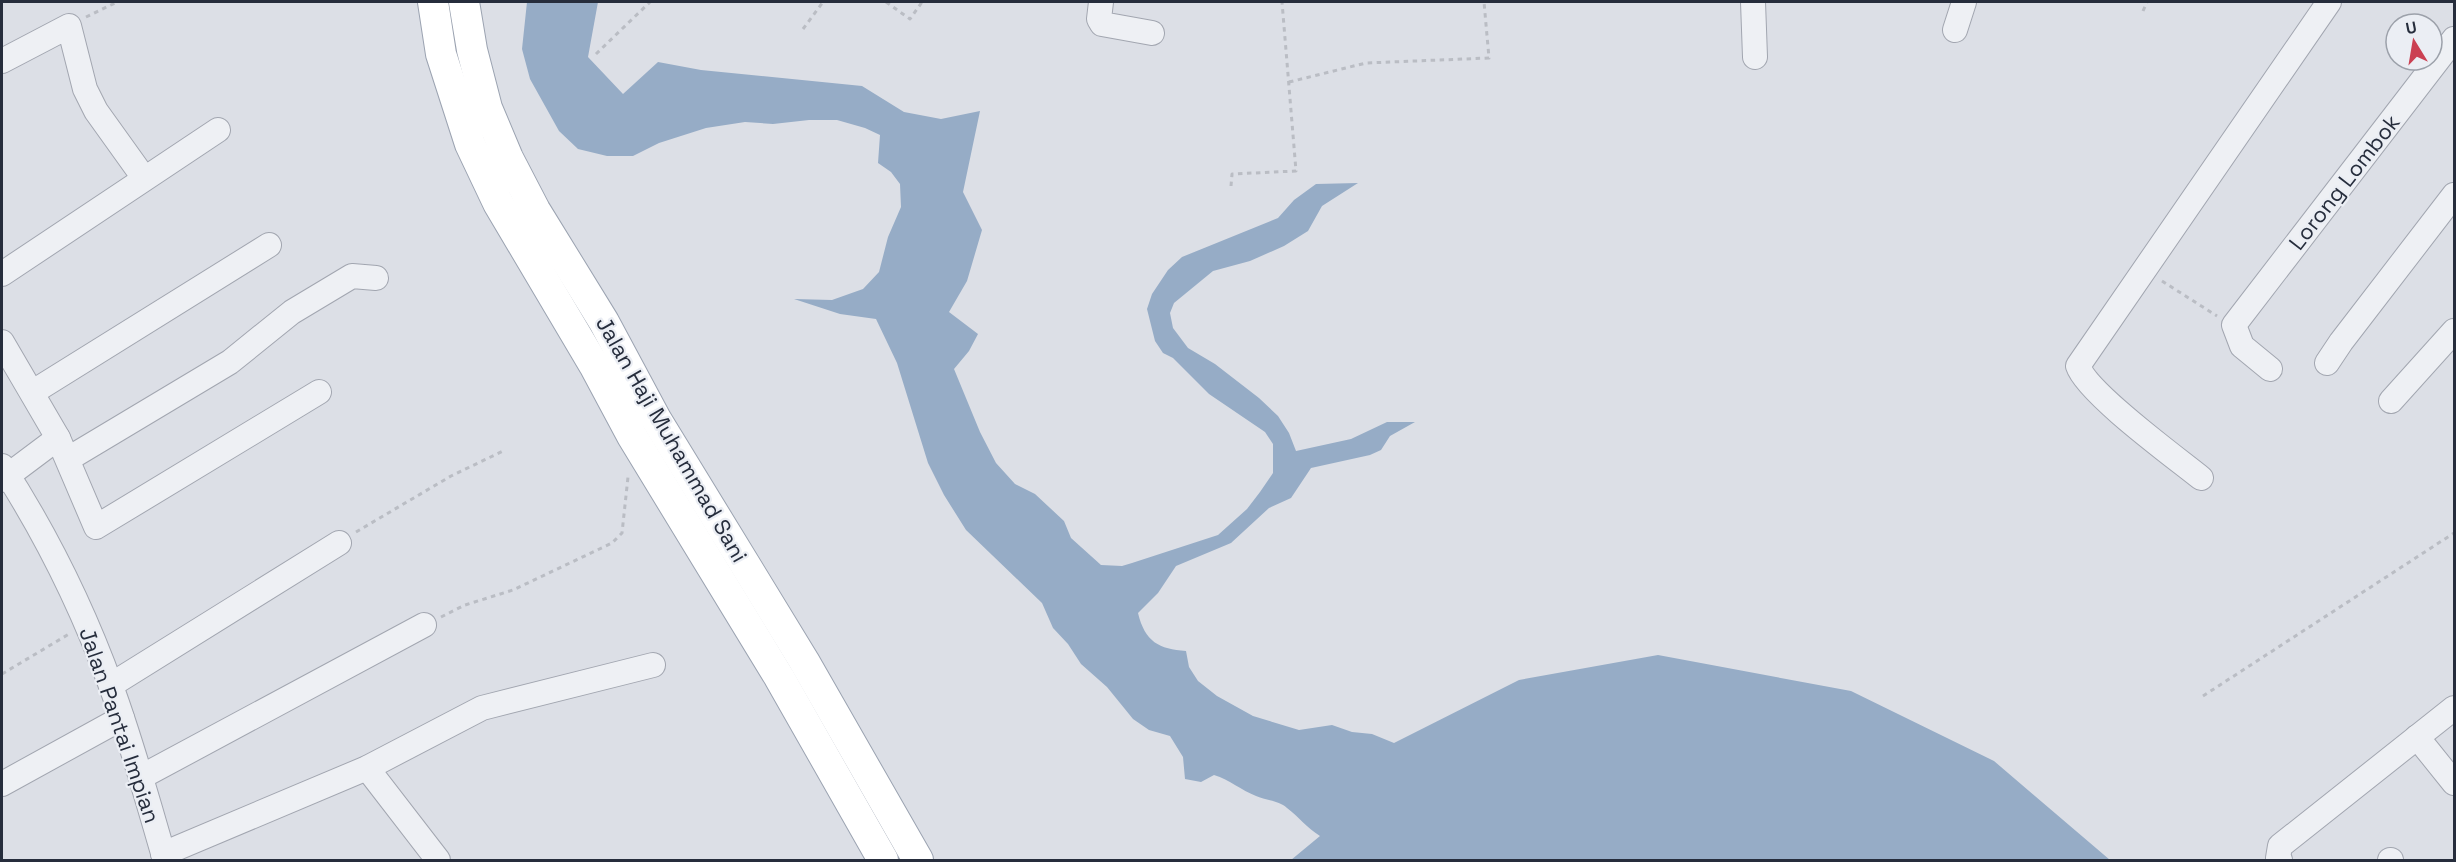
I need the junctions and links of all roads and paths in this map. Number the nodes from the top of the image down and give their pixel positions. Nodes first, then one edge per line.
1 (117, 2) edge
2 (433, 2) edge
3 (464, 2) edge
4 (650, 2) edge
5 (823, 2) edge
6 (886, 2) edge
7 (922, 2) edge
8 (1101, 2) edge
9 (1282, 2) edge
10 (1484, 2) edge
11 (1753, 2) edge
12 (1964, 2) edge
13 (2147, 2) edge
14 (2329, 2) edge
15 (2143, 11) dead end
16 (69, 26) junction
17 (803, 29) dead end
18 (1954, 30) dead end
19 (1152, 33) dead end
20 (2454, 39) edge
21 (596, 54) dead end
22 (1755, 57) dead end
23 (2, 61) edge
24 (1289, 82) junction
25 (218, 130) dead end
26 (144, 178) junction
27 (1231, 186) dead end
28 (2454, 195) edge
29 (269, 245) dead end
30 (2145, 270) junction
31 (2, 274) edge
32 (376, 278) dead end
33 (2234, 325) junction
34 (2454, 330) edge
35 (2, 342) edge
36 (2327, 363) dead end
37 (2270, 369) dead end
38 (319, 392) dead end
39 (33, 393) junction
40 (2391, 401) dead end
41 (644, 428) junction
42 (63, 449) junction
43 (503, 451) dead end
44 (4, 474) edge
45 (2201, 478) dead end
46 (2454, 533) edge
47 (339, 543) joint
48 (86, 624) junction
49 (424, 625) joint
50 (653, 665) dead end
51 (2, 674) edge
52 (111, 685) junction
53 (2203, 696) dead end
54 (2454, 708) edge
55 (122, 718) junction
56 (2417, 737) junction
57 (367, 768) junction
58 (141, 777) junction
59 (2454, 783) edge
60 (2, 784) edge
61 (164, 857) edge
62 (438, 861) edge
63 (884, 861) edge
64 (918, 861) edge
65 (2280, 861) edge

1 - 16 path
2 - 41 main road, Jalan Haji Muhammad Sani
3 - 41 main road, Jalan Haji Muhammad Sani
4 - 21 path
5 - 17 path
6 - 7 path
8 - 19 street
9 - 24 path
10 - 24 path
11 - 22 street
12 - 18 street
13 - 15 path
14 - 30 street
16 - 23 street
16 - 26 street
20 - 33 street, Lorong Lombok
24 - 27 path
25 - 26 street
26 - 31 street
28 - 36 street
29 - 39 street
30 - 33 path
30 - 45 street
32 - 42 street
33 - 37 street
34 - 40 street
35 - 39 street
38 - 42 street
39 - 42 street
41 - 49 path
41 - 63 main road, Jalan Haji Muhammad Sani
41 - 64 main road, Jalan Haji Muhammad Sani
42 - 44 street
43 - 47 path
44 - 48 street, Jalan Pantai Impian
46 - 53 path
47 - 52 street
48 - 51 path
48 - 52 street, Jalan Pantai Impian
49 - 58 street
50 - 57 street
52 - 55 street, Jalan Pantai Impian
54 - 56 street
55 - 58 street, Jalan Pantai Impian
55 - 60 street
56 - 59 street
56 - 65 street
57 - 61 street
57 - 62 street
58 - 61 street, Jalan Pantai Impian

